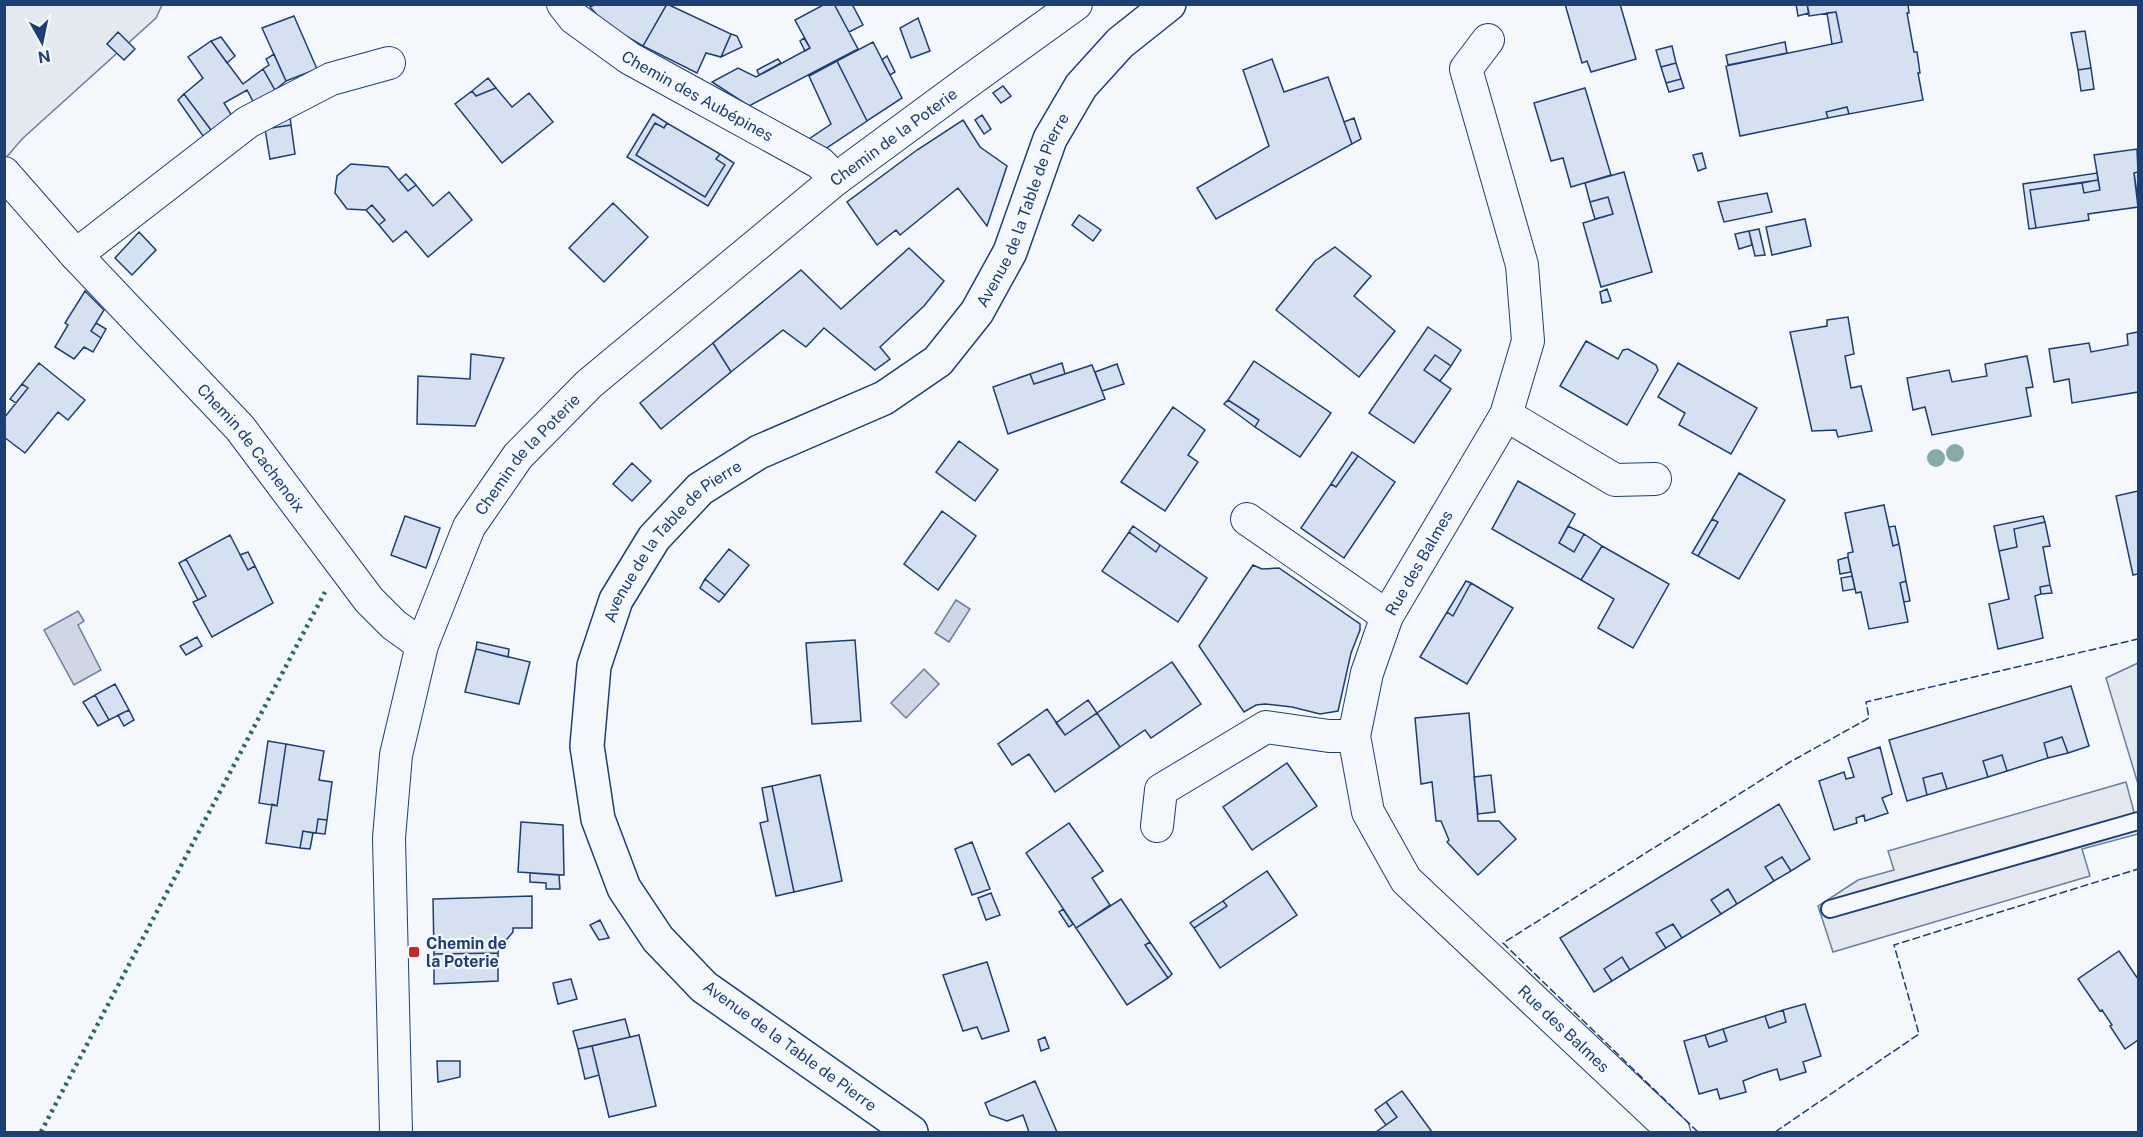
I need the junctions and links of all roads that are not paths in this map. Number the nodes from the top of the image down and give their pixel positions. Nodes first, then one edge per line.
1 (563, 4) edge
2 (1076, 4) edge
3 (1168, 4) edge
4 (1488, 40) dead end
5 (389, 63) dead end
6 (4, 173) edge
7 (836, 180) junction
8 (76, 255) junction
9 (1506, 415) junction
10 (1655, 479) dead end
11 (1247, 519) dead end
12 (1387, 616) junction
13 (422, 645) junction
14 (1354, 736) junction
15 (2139, 821) edge
16 (1157, 826) dead end
17 (1830, 909) dead end
18 (396, 1132) edge
19 (911, 1132) edge
20 (1674, 1132) edge

1 - 7 street, Chemin des Aubépines
2 - 7 street, Chemin de la Poterie
3 - 19 main road, Avenue de la Table de Pierre
4 - 9 street, Rue des Balmes
5 - 8 street
6 - 8 street, Chemin de Cachenoix
7 - 13 street, Chemin de la Poterie
8 - 13 street, Chemin de Cachenoix
9 - 10 street
9 - 12 street, Rue des Balmes
11 - 12 street
12 - 14 street, Rue des Balmes
13 - 18 street, Chemin de la Poterie
14 - 16 street
14 - 20 street, Rue des Balmes
15 - 17 lane

